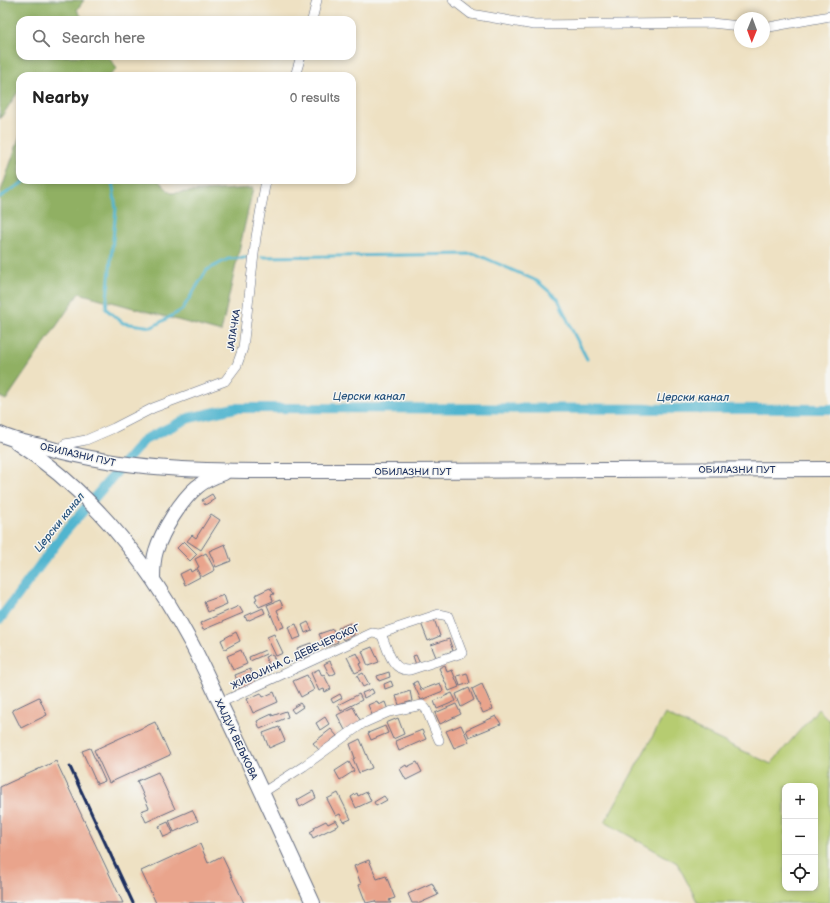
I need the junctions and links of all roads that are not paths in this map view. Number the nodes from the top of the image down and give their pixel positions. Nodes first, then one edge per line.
1 (317, 0) edge
2 (453, 0) edge
3 (313, 16) edge
4 (830, 16) edge
5 (734, 25) edge
6 (770, 27) edge
7 (300, 60) edge
8 (296, 72) edge
9 (265, 184) edge
10 (5, 436) edge
11 (68, 449) junction
12 (830, 468) edge
13 (227, 471) junction
14 (153, 579) junction
15 (379, 634) junction
16 (220, 703) junction
17 (439, 740) dead end
18 (262, 792) junction
19 (313, 903) edge

1 - 3 street
2 - 5 street
4 - 6 street
7 - 8 street
9 - 11 street, ЈАЛАЧКА
10 - 11 main road, ОБИЛАЗНИ ПУТ
10 - 14 main road, ХАЈДУК ВЕЉКОВА
11 - 13 main road, ОБИЛАЗНИ ПУТ
12 - 13 main road, ОБИЛАЗНИ ПУТ
13 - 14 main road
14 - 16 main road, ХАЈДУК ВЕЉКОВА
15 - 15 street, ЖИВОЈИНА С. ДЕВЕЧЕРСКОГ
15 - 16 street, ЖИВОЈИНА С. ДЕВЕЧЕРСКОГ
16 - 18 main road, ХАЈДУК ВЕЉКОВА
17 - 18 street
18 - 19 main road, ХАЈДУК ВЕЉКОВА

